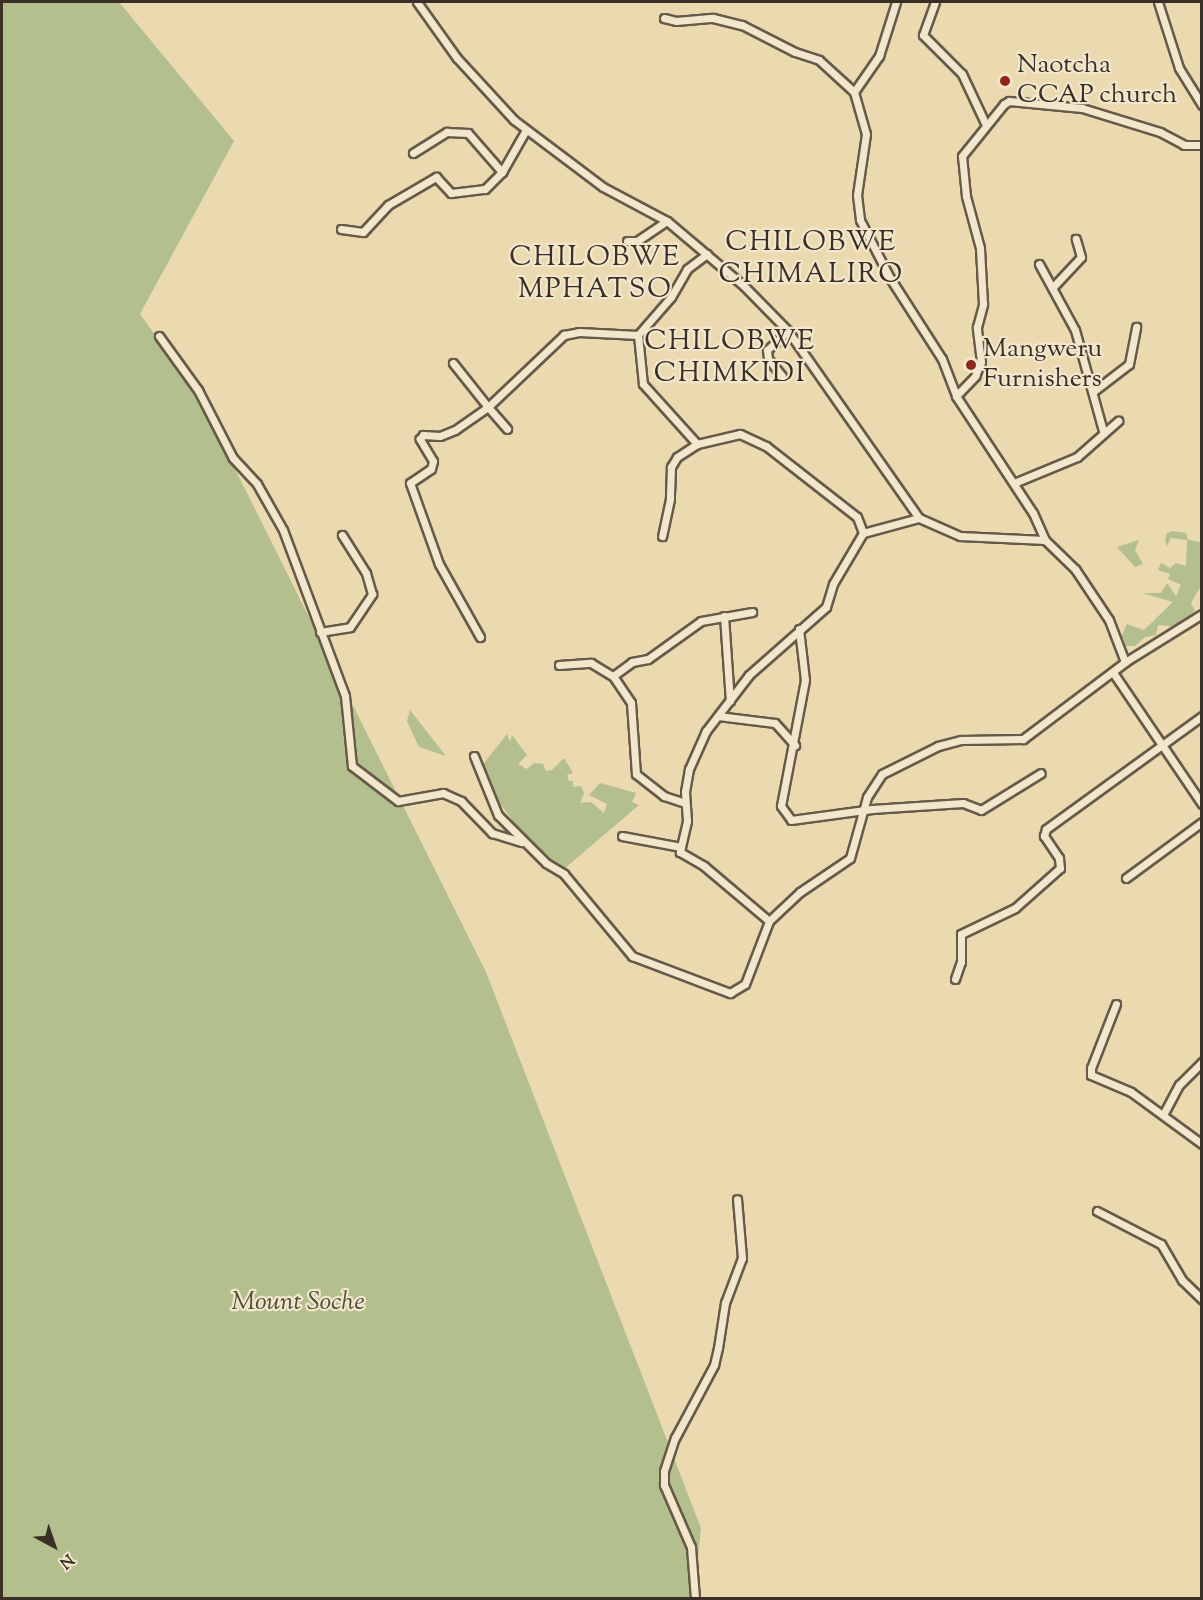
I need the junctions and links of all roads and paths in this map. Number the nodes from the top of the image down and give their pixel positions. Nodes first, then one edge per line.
1 (417, 2) edge
2 (896, 2) edge
3 (935, 2) edge
4 (1158, 2) edge
5 (664, 18) dead end
6 (854, 92) junction
7 (1202, 105) edge
8 (986, 124) junction
9 (526, 130) junction
10 (1202, 145) edge
11 (413, 153) dead end
12 (502, 172) junction
13 (667, 221) junction
14 (341, 229) dead end
15 (1076, 239) dead end
16 (627, 241) dead end
17 (707, 254) junction
18 (1039, 264) dead end
19 (1053, 288) junction
20 (1136, 327) dead end
21 (788, 331) junction
22 (638, 335) junction
23 (159, 336) dead end
24 (453, 363) dead end
25 (782, 376) dead end
26 (1094, 391) junction
27 (956, 396) junction
28 (488, 407) junction
29 (1118, 421) dead end
30 (507, 429) dead end
31 (1103, 431) junction
32 (697, 444) junction
33 (1014, 483) junction
34 (919, 518) junction
35 (863, 533) junction
36 (342, 535) dead end
37 (662, 536) dead end
38 (1045, 540) junction
39 (752, 612) dead end
40 (1202, 614) edge
41 (724, 616) junction
42 (799, 629) junction
43 (320, 632) junction
44 (480, 637) dead end
45 (1125, 662) junction
46 (558, 665) dead end
47 (1114, 674) junction
48 (613, 676) junction
49 (730, 701) junction
50 (718, 716) junction
51 (1202, 716) edge
52 (795, 745) junction
53 (1161, 745) junction
54 (474, 756) dead end
55 (1041, 773) dead end
56 (686, 803) junction
57 (1202, 804) edge
58 (862, 812) junction
59 (1202, 822) edge
60 (622, 836) dead end
61 (524, 842) junction
62 (681, 847) junction
63 (1126, 878) dead end
64 (769, 921) junction
65 (955, 979) dead end
66 (1116, 1004) dead end
67 (1202, 1062) edge
68 (1164, 1113) junction
69 (1202, 1144) edge
70 (737, 1199) dead end
71 (1097, 1211) dead end
72 (1202, 1299) edge
73 (695, 1599) edge

1 - 9 street
2 - 6 street
3 - 8 street
4 - 7 street
5 - 6 street
6 - 27 street
8 - 10 street
8 - 27 street
9 - 12 street
9 - 13 street
11 - 12 street
12 - 14 street
13 - 16 street
13 - 17 street
15 - 19 street
17 - 21 street
17 - 22 street
18 - 19 street
19 - 26 street
20 - 26 street
21 - 25 street
21 - 34 street
22 - 28 street
22 - 32 street
23 - 43 street
24 - 28 street
26 - 31 street
27 - 33 street
28 - 30 street
28 - 44 street
29 - 31 street
31 - 33 street
32 - 35 street
32 - 37 street
33 - 38 street
34 - 35 street
34 - 38 street
35 - 42 street
36 - 43 street
38 - 45 street
39 - 41 street
40 - 45 street
41 - 48 street
41 - 49 street
42 - 49 street
42 - 52 street
43 - 61 street
45 - 47 street
46 - 48 street
47 - 53 street
47 - 58 street
48 - 56 street
49 - 50 street
50 - 52 street
50 - 56 street
51 - 53 street
52 - 58 street
53 - 57 street
53 - 65 street
54 - 61 street
55 - 58 street
56 - 62 street
58 - 64 street
59 - 63 street
60 - 62 street
61 - 64 street
62 - 64 street
66 - 68 street
67 - 68 street
68 - 69 street
70 - 73 street
71 - 72 street

